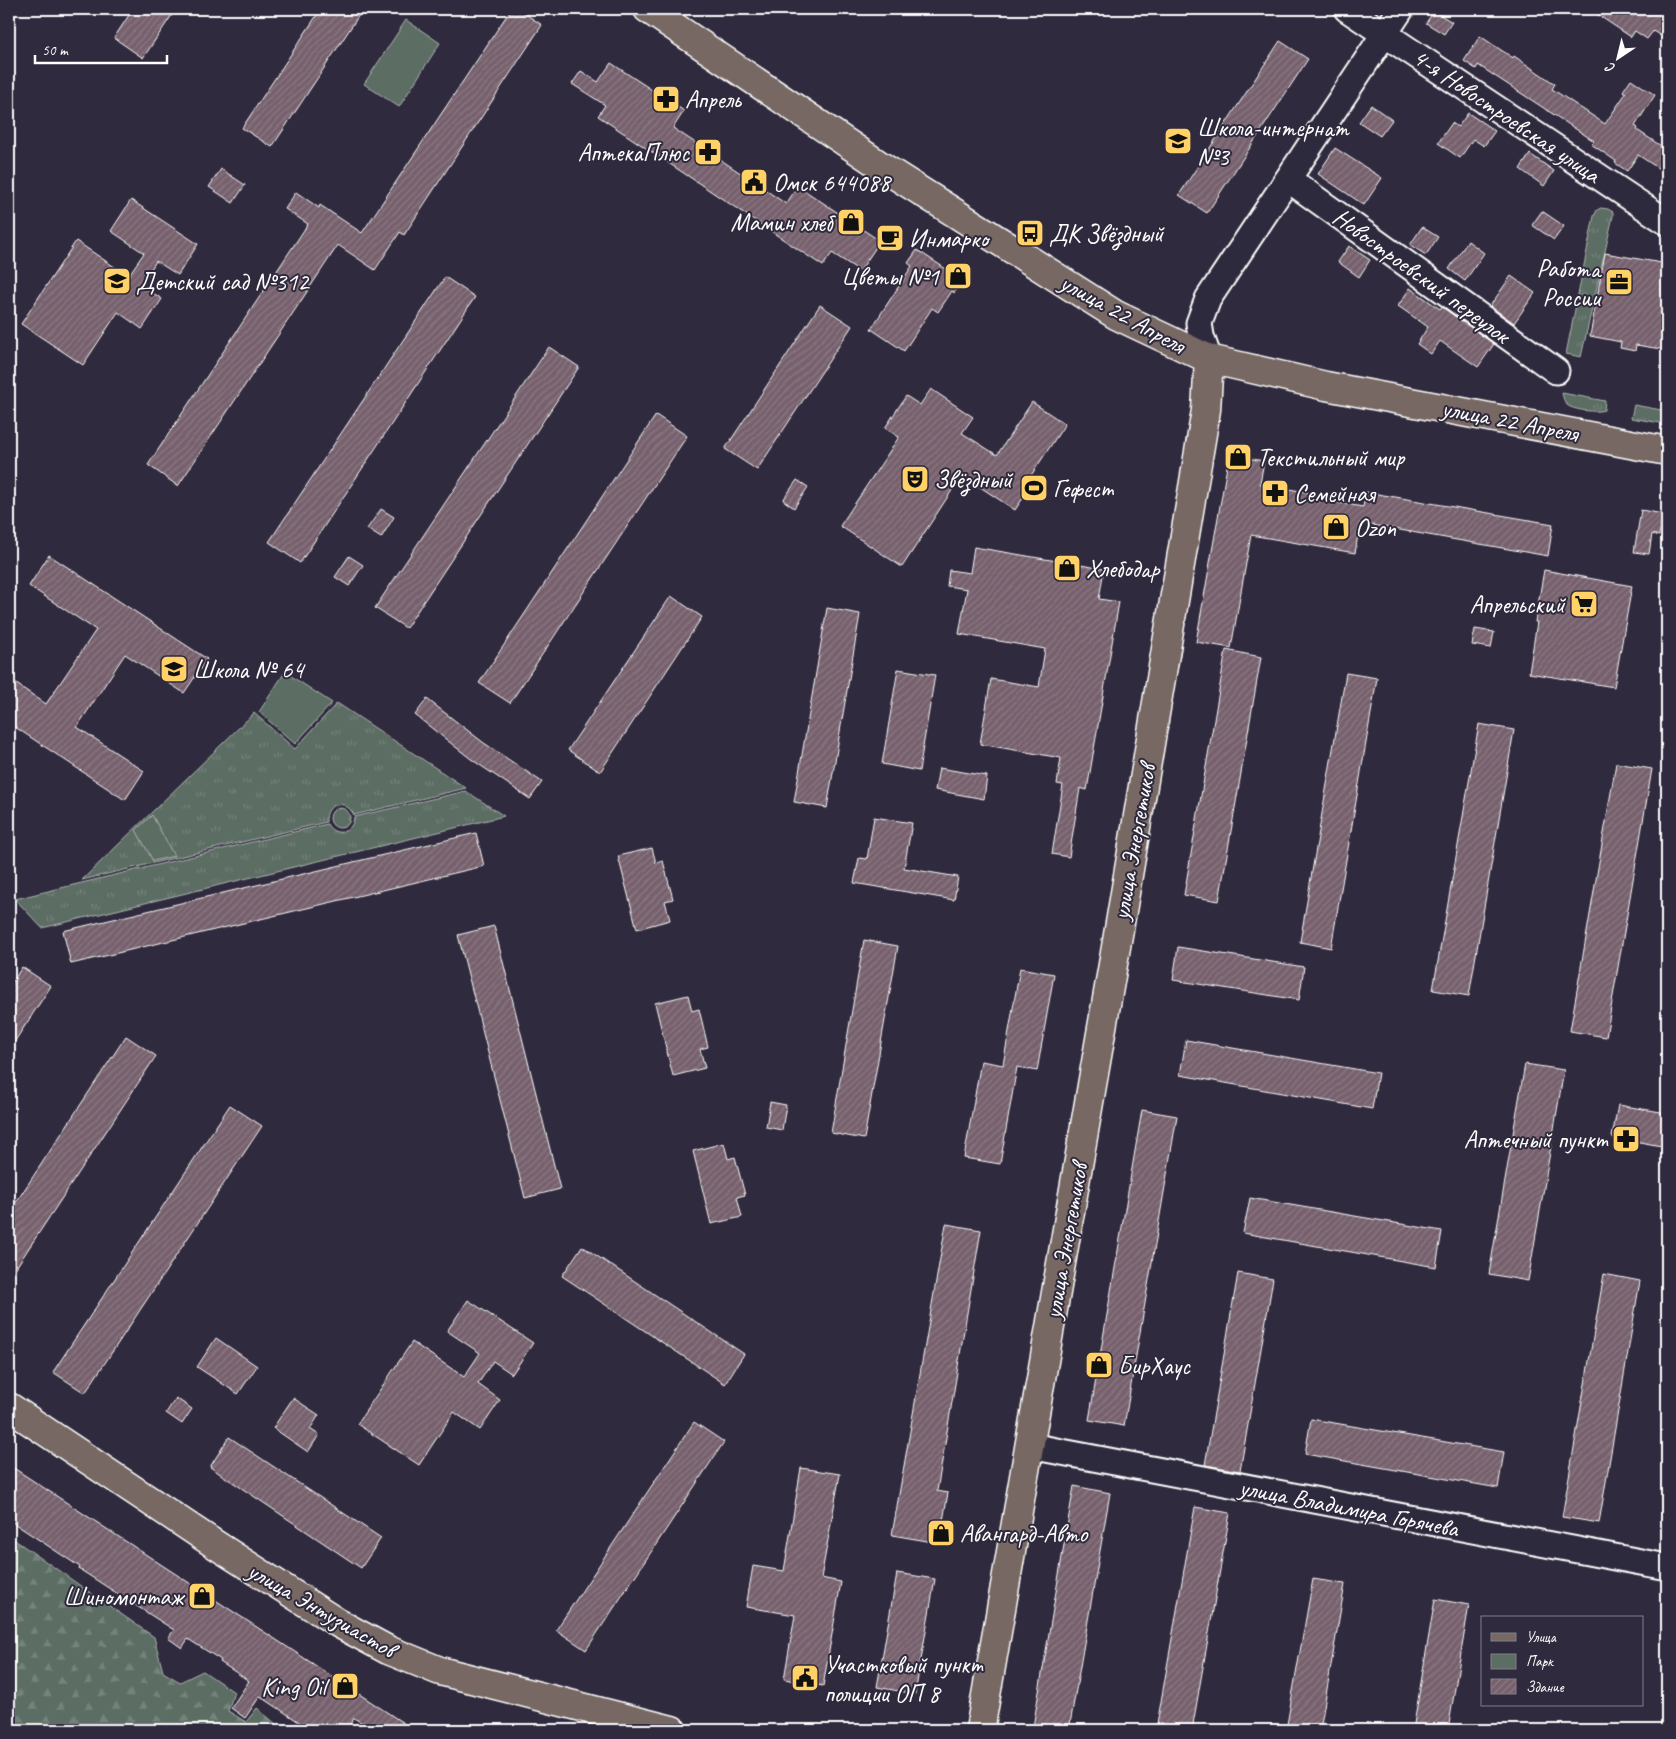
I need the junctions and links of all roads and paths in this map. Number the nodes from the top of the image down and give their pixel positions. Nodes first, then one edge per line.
1 (648, 9) edge
2 (1347, 9) edge
3 (1401, 9) edge
4 (1384, 33) junction
5 (1288, 180) junction
6 (1667, 222) edge
7 (1210, 359) junction
8 (1556, 372) dead end
9 (1667, 451) edge
10 (9, 1407) edge
11 (1030, 1446) junction
12 (1667, 1567) edge
13 (672, 1730) edge
14 (980, 1730) edge

1 - 7 main road, улица 22 Апреля
2 - 4 street, 4-я Новостроевская улица
3 - 4 street, улица Энергетиков
4 - 5 street, улица Энергетиков
4 - 6 street, 4-я Новостроевская улица
5 - 7 street, улица Энергетиков
5 - 8 street, Новостроевский переулок
7 - 9 main road, улица 22 Апреля
7 - 11 main road, улица Энергетиков
10 - 13 main road, улица Энтузиастов
11 - 12 street, улица Владимира Горячева
11 - 14 main road, улица Энергетиков

